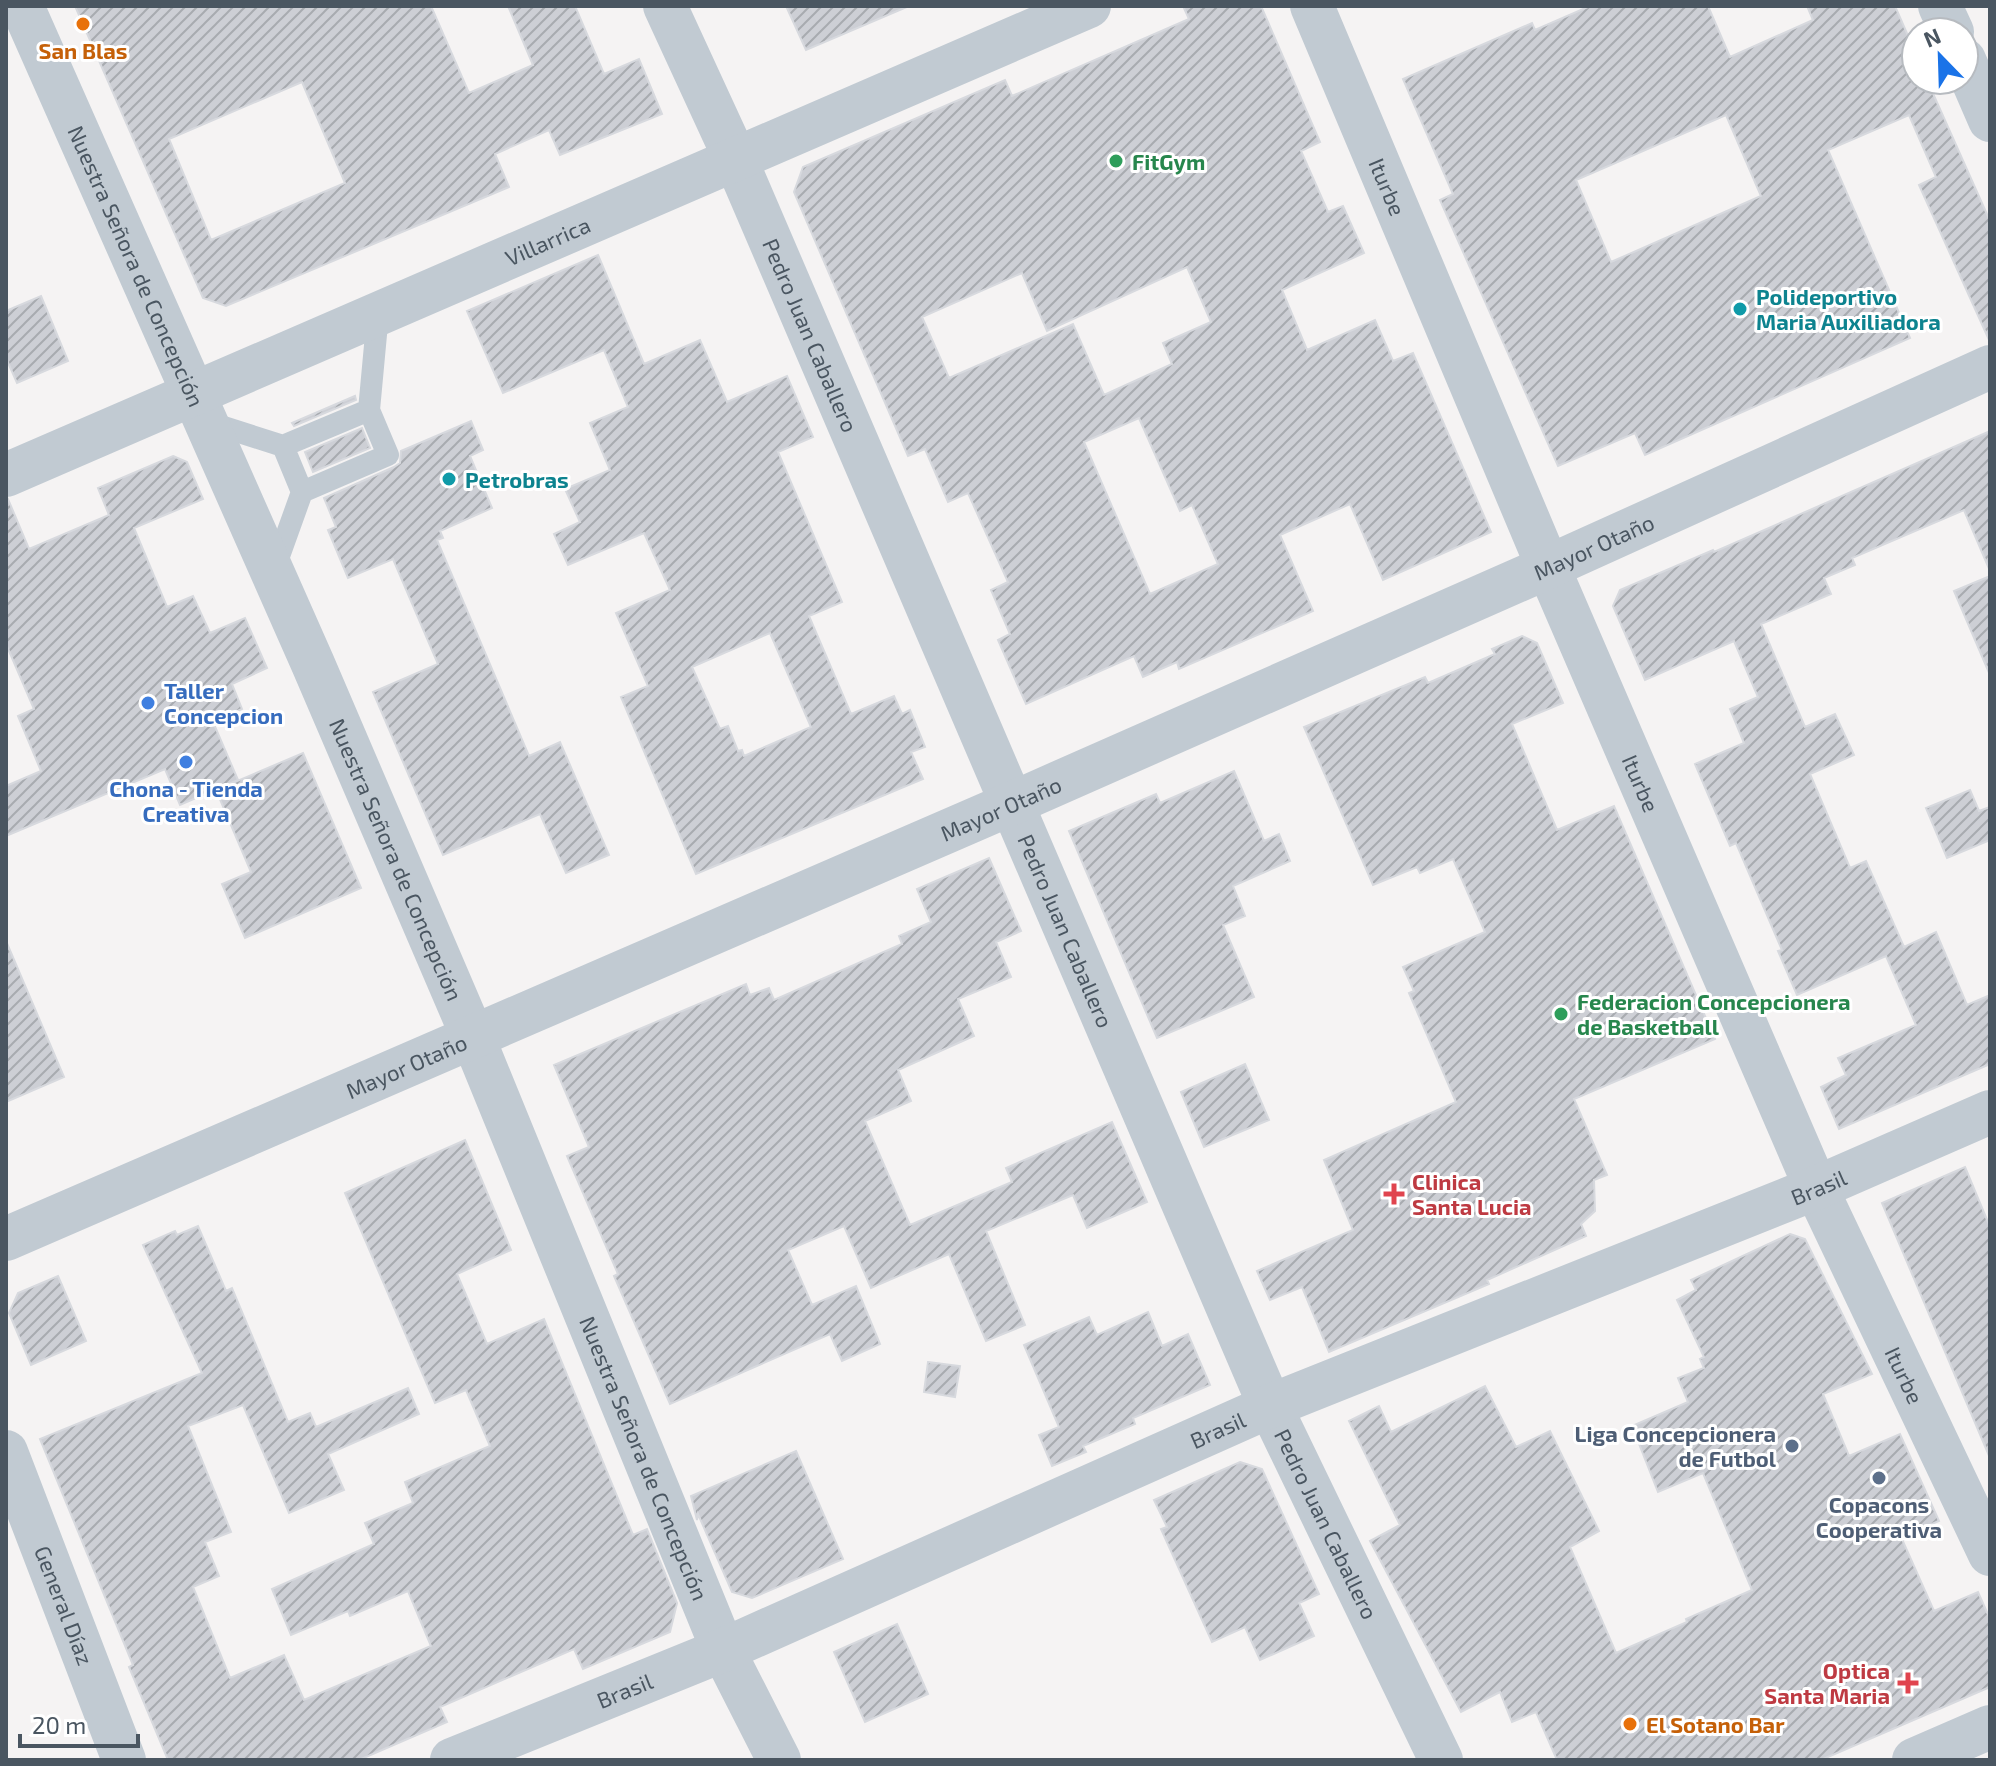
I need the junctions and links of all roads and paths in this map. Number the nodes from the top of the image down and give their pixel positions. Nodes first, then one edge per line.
1 (22, 6) edge
2 (665, 6) edge
3 (1089, 6) edge
4 (1312, 6) edge
5 (1980, 96) edge
6 (1990, 120) edge
7 (735, 158) junction
8 (378, 313) junction
9 (1990, 367) edge
10 (202, 408) junction
11 (369, 410) junction
12 (283, 446) junction
13 (6, 475) edge
14 (302, 492) junction
15 (1548, 567) junction
16 (274, 572) junction
17 (1013, 803) junction
18 (472, 1035) junction
19 (1990, 1112) edge
20 (1816, 1188) junction
21 (6, 1239) edge
22 (1270, 1406) junction
23 (6, 1452) edge
24 (1990, 1554) edge
25 (723, 1650) junction
26 (1990, 1727) edge
27 (124, 1760) edge
28 (452, 1760) edge
29 (779, 1760) edge
30 (1441, 1760) edge
31 (1914, 1760) edge

1 - 10 street, Nuestra Señora de Concepción
2 - 7 street, Pedro Juan Caballero
3 - 7 street, Villarrica
4 - 15 street, Iturbe
5 - 6 street
7 - 8 street, Villarrica
7 - 17 street, Pedro Juan Caballero
8 - 10 street, Villarrica
8 - 11 lane
9 - 15 street, Mayor Otaño
10 - 12 lane
10 - 13 street, Villarrica
10 - 16 street, Nuestra Señora de Concepción
11 - 12 lane
11 - 14 lane
12 - 14 lane
14 - 16 lane
15 - 17 street, Mayor Otaño
15 - 20 street, Iturbe
16 - 18 street, Nuestra Señora de Concepción
17 - 18 street, Mayor Otaño
17 - 22 street, Pedro Juan Caballero
18 - 21 street, Mayor Otaño
18 - 25 street, Nuestra Señora de Concepción
19 - 20 street, Brasil
20 - 22 street, Brasil
20 - 24 street, Iturbe
22 - 25 street, Brasil
22 - 30 street, Pedro Juan Caballero
23 - 27 street, General Díaz
25 - 28 street, Brasil
25 - 29 street, Nuestra Señora de Concepción
26 - 31 street

